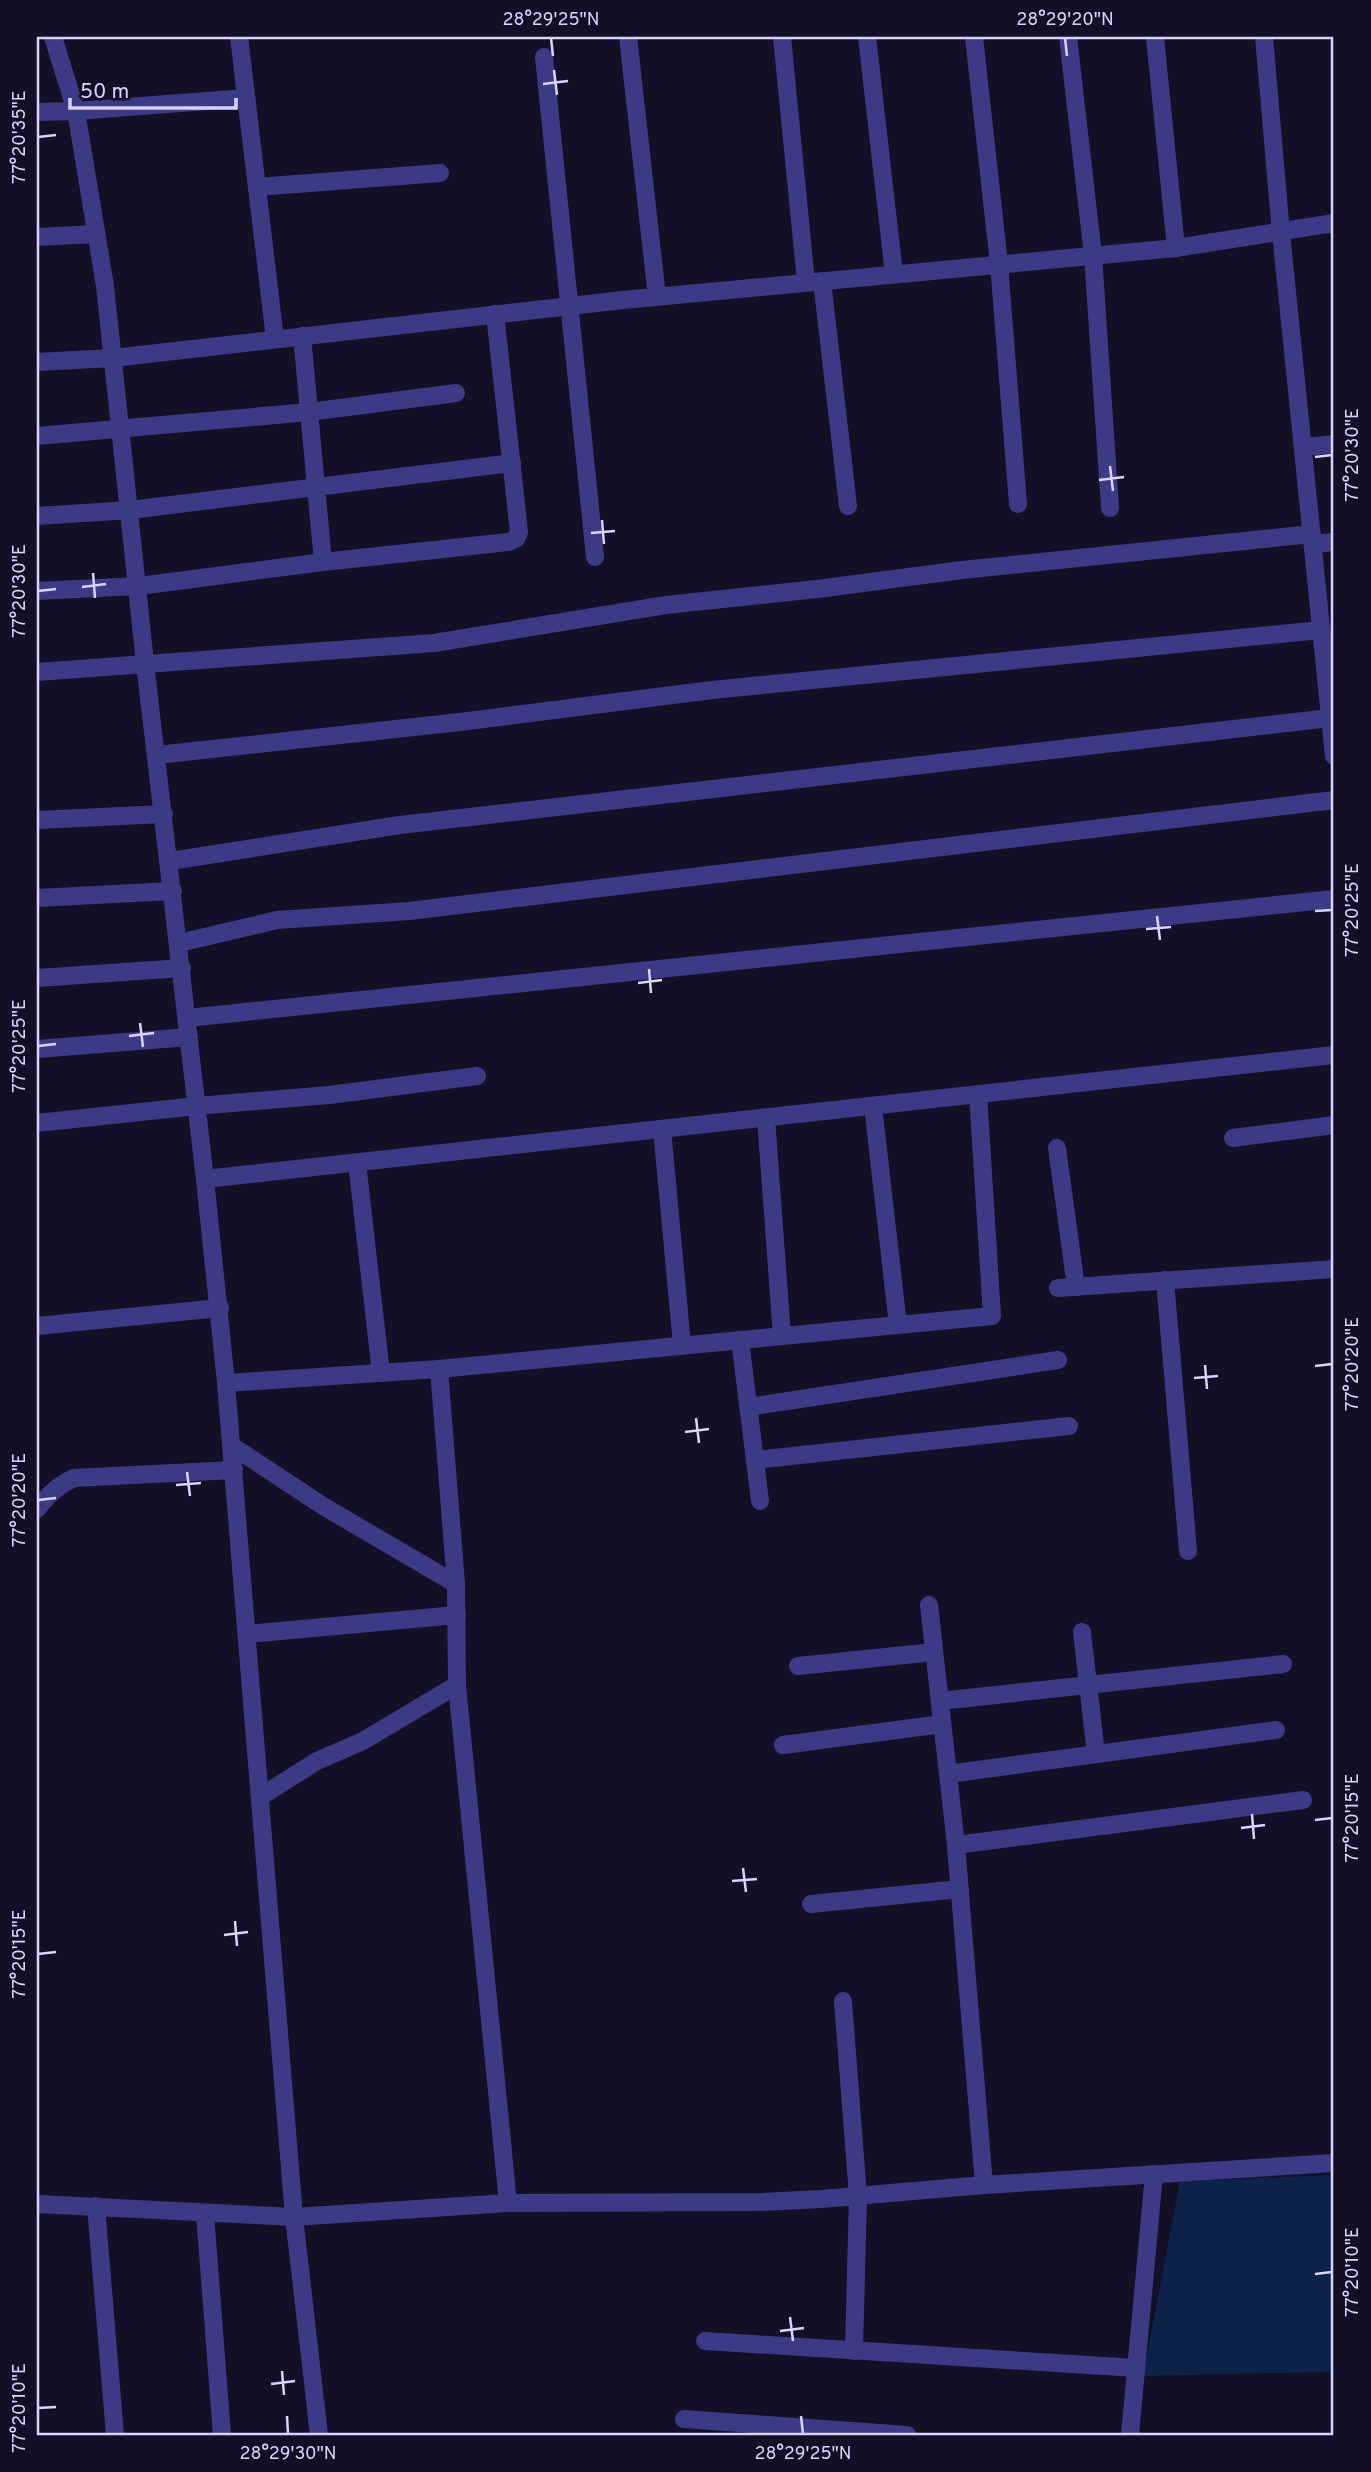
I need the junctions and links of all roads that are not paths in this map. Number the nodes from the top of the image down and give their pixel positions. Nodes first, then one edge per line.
1 (53, 37) edge
2 (239, 37) edge
3 (628, 37) edge
4 (782, 37) edge
5 (867, 37) edge
6 (974, 37) edge
7 (1068, 37) edge
8 (1155, 37) edge
9 (1264, 37) edge
10 (544, 57) dead end
11 (246, 98) junction
12 (76, 111) junction
13 (37, 112) edge
14 (439, 173) dead end
15 (257, 187) junction
16 (1334, 223) edge
17 (1281, 233) junction
18 (96, 234) junction
19 (37, 237) edge
20 (1176, 247) junction
21 (1093, 255) junction
22 (999, 264) junction
23 (894, 274) junction
24 (814, 282) junction
25 (657, 297) junction
26 (569, 306) junction
27 (495, 314) junction
28 (302, 336) junction
29 (275, 339) junction
30 (113, 358) junction
31 (37, 362) edge
32 (456, 393) dead end
33 (309, 412) junction
34 (121, 429) junction
35 (37, 436) edge
36 (1334, 444) edge
37 (1303, 447) junction
38 (512, 463) junction
39 (316, 488) junction
40 (1018, 505) dead end
41 (848, 506) dead end
42 (1110, 508) dead end
43 (130, 510) junction
44 (37, 516) edge
45 (1312, 539) junction
46 (1334, 542) edge
47 (595, 557) dead end
48 (323, 562) junction
49 (139, 586) junction
50 (37, 591) edge
51 (1321, 630) junction
52 (145, 663) junction
53 (37, 672) edge
54 (1330, 718) junction
55 (157, 755) junction
56 (1334, 756) edge
57 (1334, 800) edge
58 (164, 814) junction
59 (37, 820) edge
60 (170, 861) junction
61 (173, 891) junction
62 (37, 898) edge
63 (1334, 899) edge
64 (179, 943) junction
65 (182, 968) junction
66 (37, 978) edge
67 (187, 1018) junction
68 (189, 1037) junction
69 (37, 1049) edge
70 (1334, 1055) edge
71 (477, 1076) dead end
72 (978, 1094) junction
73 (197, 1106) junction
74 (873, 1106) junction
75 (766, 1118) junction
76 (37, 1123) edge
77 (1334, 1125) edge
78 (662, 1129) junction
79 (1233, 1138) dead end
80 (1057, 1148) dead end
81 (357, 1163) junction
82 (205, 1179) junction
83 (1334, 1269) edge
84 (1165, 1280) junction
85 (1076, 1287) junction
86 (1058, 1288) dead end
87 (220, 1308) junction
88 (898, 1325) junction
89 (37, 1326) edge
90 (782, 1336) junction
91 (740, 1340) junction
92 (682, 1345) junction
93 (1058, 1360) dead end
94 (439, 1369) junction
95 (381, 1373) junction
96 (226, 1383) junction
97 (748, 1407) junction
98 (1069, 1426) dead end
99 (232, 1447) junction
100 (755, 1460) junction
101 (234, 1471) junction
102 (760, 1501) dead end
103 (37, 1509) edge
104 (1188, 1551) dead end
105 (456, 1584) junction
106 (929, 1605) dead end
107 (457, 1615) junction
108 (1082, 1632) dead end
109 (247, 1634) junction
110 (934, 1652) junction
111 (1283, 1664) dead end
112 (798, 1666) dead end
113 (457, 1685) junction
114 (1089, 1685) junction
115 (940, 1701) junction
116 (942, 1724) junction
117 (1276, 1730) dead end
118 (783, 1745) dead end
119 (1096, 1754) junction
120 (948, 1774) junction
121 (260, 1797) junction
122 (1303, 1800) dead end
123 (956, 1845) junction
124 (960, 1889) junction
125 (811, 1904) dead end
126 (844, 2001) dead end
127 (1334, 2163) edge
128 (1154, 2174) junction
129 (984, 2185) junction
130 (858, 2196) junction
131 (508, 2203) junction
132 (37, 2204) edge
133 (96, 2206) junction
134 (205, 2214) junction
135 (294, 2217) junction
136 (705, 2341) dead end
137 (854, 2351) junction
138 (1136, 2368) junction
139 (684, 2420) dead end
140 (115, 2435) edge
141 (222, 2435) edge
142 (320, 2435) edge
143 (907, 2435) edge
144 (1130, 2435) edge

1 - 12 street
2 - 11 street
3 - 25 street
4 - 24 street
5 - 23 street
6 - 22 street
7 - 21 street
8 - 20 street
9 - 17 street
10 - 26 street
11 - 12 street
11 - 15 street
12 - 13 street
12 - 18 street
14 - 15 street
15 - 29 street
16 - 17 street
17 - 20 street
17 - 37 street
18 - 19 street
18 - 30 street
20 - 21 street
21 - 22 street
21 - 42 street
22 - 23 street
22 - 40 street
23 - 24 street
24 - 25 street
24 - 41 street
25 - 26 street
26 - 27 street
26 - 47 street
27 - 28 street
27 - 38 street
28 - 29 street
28 - 33 street
29 - 30 street
30 - 31 street
30 - 34 street
32 - 33 street
33 - 34 street
33 - 39 street
34 - 35 street
34 - 43 street
36 - 37 street
37 - 45 street
38 - 39 street
38 - 48 street
39 - 43 street
39 - 48 street
43 - 44 street
43 - 49 street
45 - 46 street
45 - 51 street
45 - 52 street
48 - 49 street
49 - 50 street
49 - 52 street
51 - 54 street
51 - 55 street
52 - 53 street
52 - 55 street
54 - 56 street
54 - 60 street
55 - 58 street
57 - 64 street
58 - 59 street
58 - 60 street
60 - 61 street
61 - 62 street
61 - 64 street
63 - 67 street
64 - 65 street
65 - 66 street
65 - 67 street
67 - 68 street
68 - 69 street
68 - 73 street
70 - 72 street
71 - 73 street
72 - 74 street
72 - 88 street
73 - 76 street
73 - 82 street
74 - 75 street
74 - 88 street
75 - 78 street
75 - 90 street
77 - 79 street
78 - 81 street
78 - 92 street
80 - 85 street
81 - 82 street
81 - 95 street
82 - 87 street
83 - 84 street
84 - 85 street
84 - 104 street
85 - 86 street
87 - 89 street
87 - 96 street
88 - 90 street
90 - 91 street
91 - 92 street
91 - 97 street
92 - 94 street
93 - 97 street
94 - 95 street
94 - 105 street
95 - 96 street
96 - 99 street
97 - 100 street
98 - 100 street
99 - 101 street
99 - 105 street
100 - 102 street
101 - 103 street
101 - 109 street
105 - 107 street
106 - 110 street
107 - 109 street
107 - 113 street
108 - 114 street
109 - 121 street
110 - 112 street
110 - 115 street
111 - 114 street
113 - 121 street
113 - 131 street
114 - 115 street
114 - 119 street
115 - 116 street
116 - 118 street
116 - 120 street
117 - 119 street
119 - 120 street
120 - 123 street
121 - 135 street
122 - 123 street
123 - 124 street
124 - 125 street
124 - 129 street
126 - 130 street
127 - 128 street
128 - 129 street
128 - 138 street
129 - 130 street
130 - 131 street
130 - 137 street
131 - 135 street
132 - 133 street
133 - 134 street
133 - 140 street
134 - 135 street
134 - 141 street
135 - 142 street
136 - 137 street
137 - 138 street
138 - 144 street
139 - 143 street

